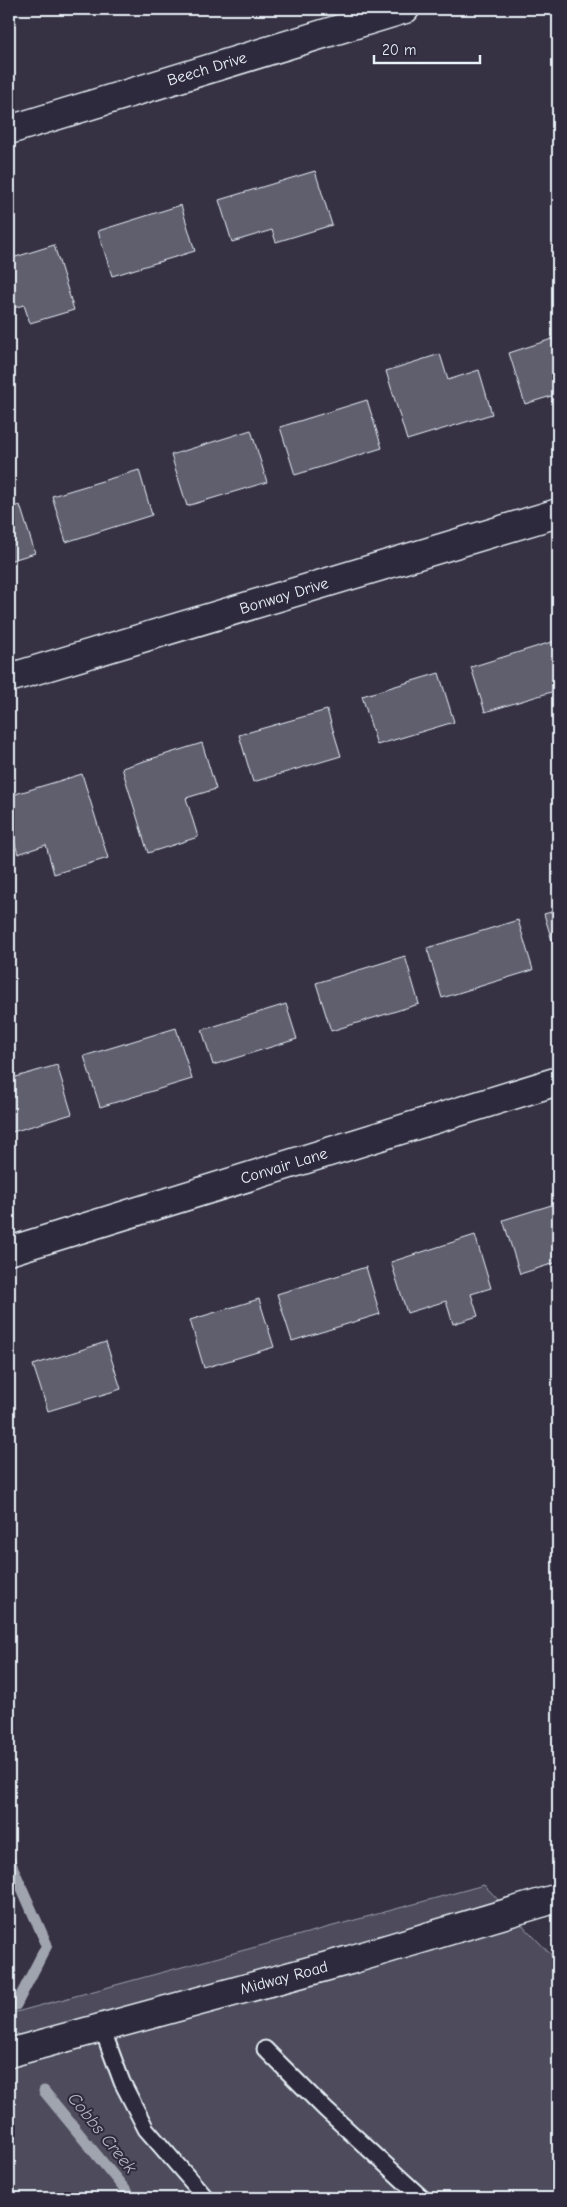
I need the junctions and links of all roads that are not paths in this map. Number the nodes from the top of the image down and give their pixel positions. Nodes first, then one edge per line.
1 (405, 9) edge
2 (9, 130) edge
3 (558, 513) edge
4 (9, 678) edge
5 (558, 1081) edge
6 (9, 1251) edge
7 (558, 1898) edge
8 (102, 2028) junction
9 (265, 2050) dead end
10 (9, 2053) edge
11 (206, 2198) edge
12 (422, 2198) edge

1 - 2 street, Beech Drive
3 - 4 street, Bonway Drive
5 - 6 street, Convair Lane
7 - 8 street, Midway Road
8 - 10 street, Midway Road
8 - 11 lane
9 - 12 lane

